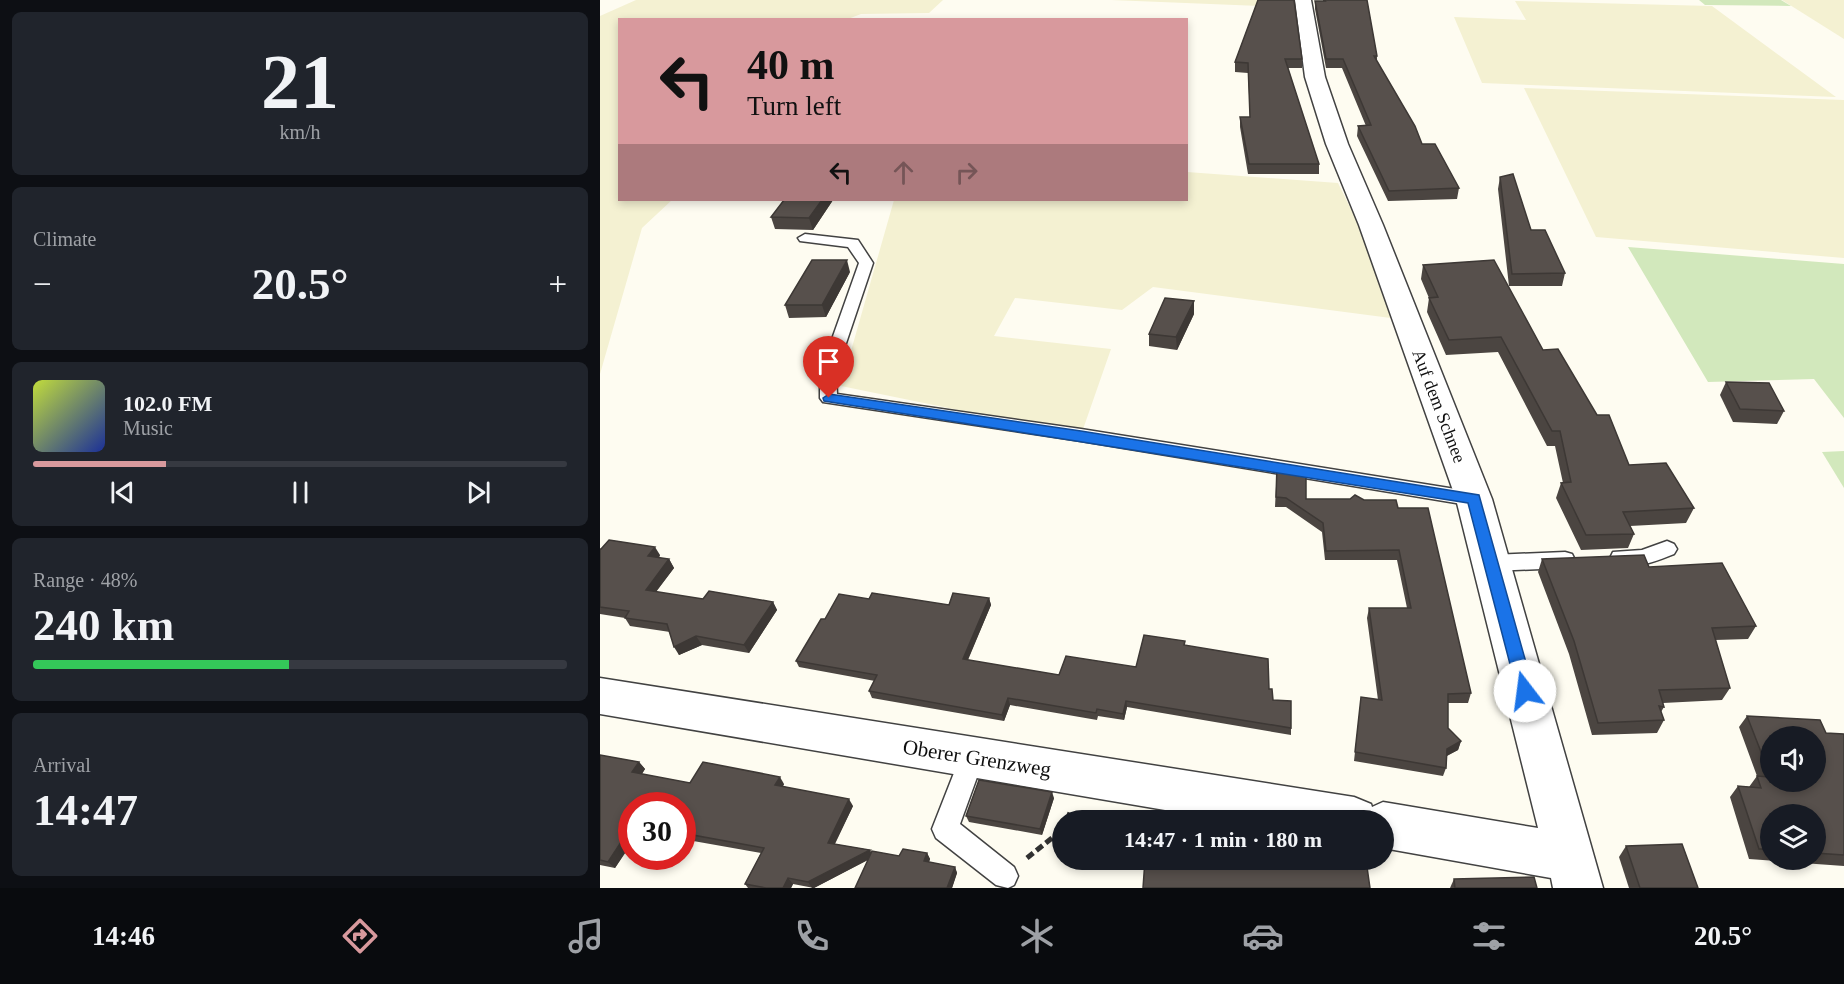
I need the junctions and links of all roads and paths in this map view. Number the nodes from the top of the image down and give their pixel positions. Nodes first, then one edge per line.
1 (1303, 0) edge
2 (805, 238) dead end
3 (1474, 499) junction
4 (1667, 549) dead end
5 (1492, 562) junction
6 (600, 696) edge
7 (972, 758) junction
8 (1292, 810) edge
9 (1394, 828) edge
10 (1573, 872) edge
11 (1005, 876) dead end

1 - 3 street, Auf dem Schnee
2 - 3 lane
3 - 5 street, Auf dem Schnee
4 - 5 lane
5 - 10 street, Auf dem Schnee
6 - 7 street, Oberer Grenzweg
7 - 8 street, Oberer Grenzweg
7 - 11 lane
9 - 10 street

